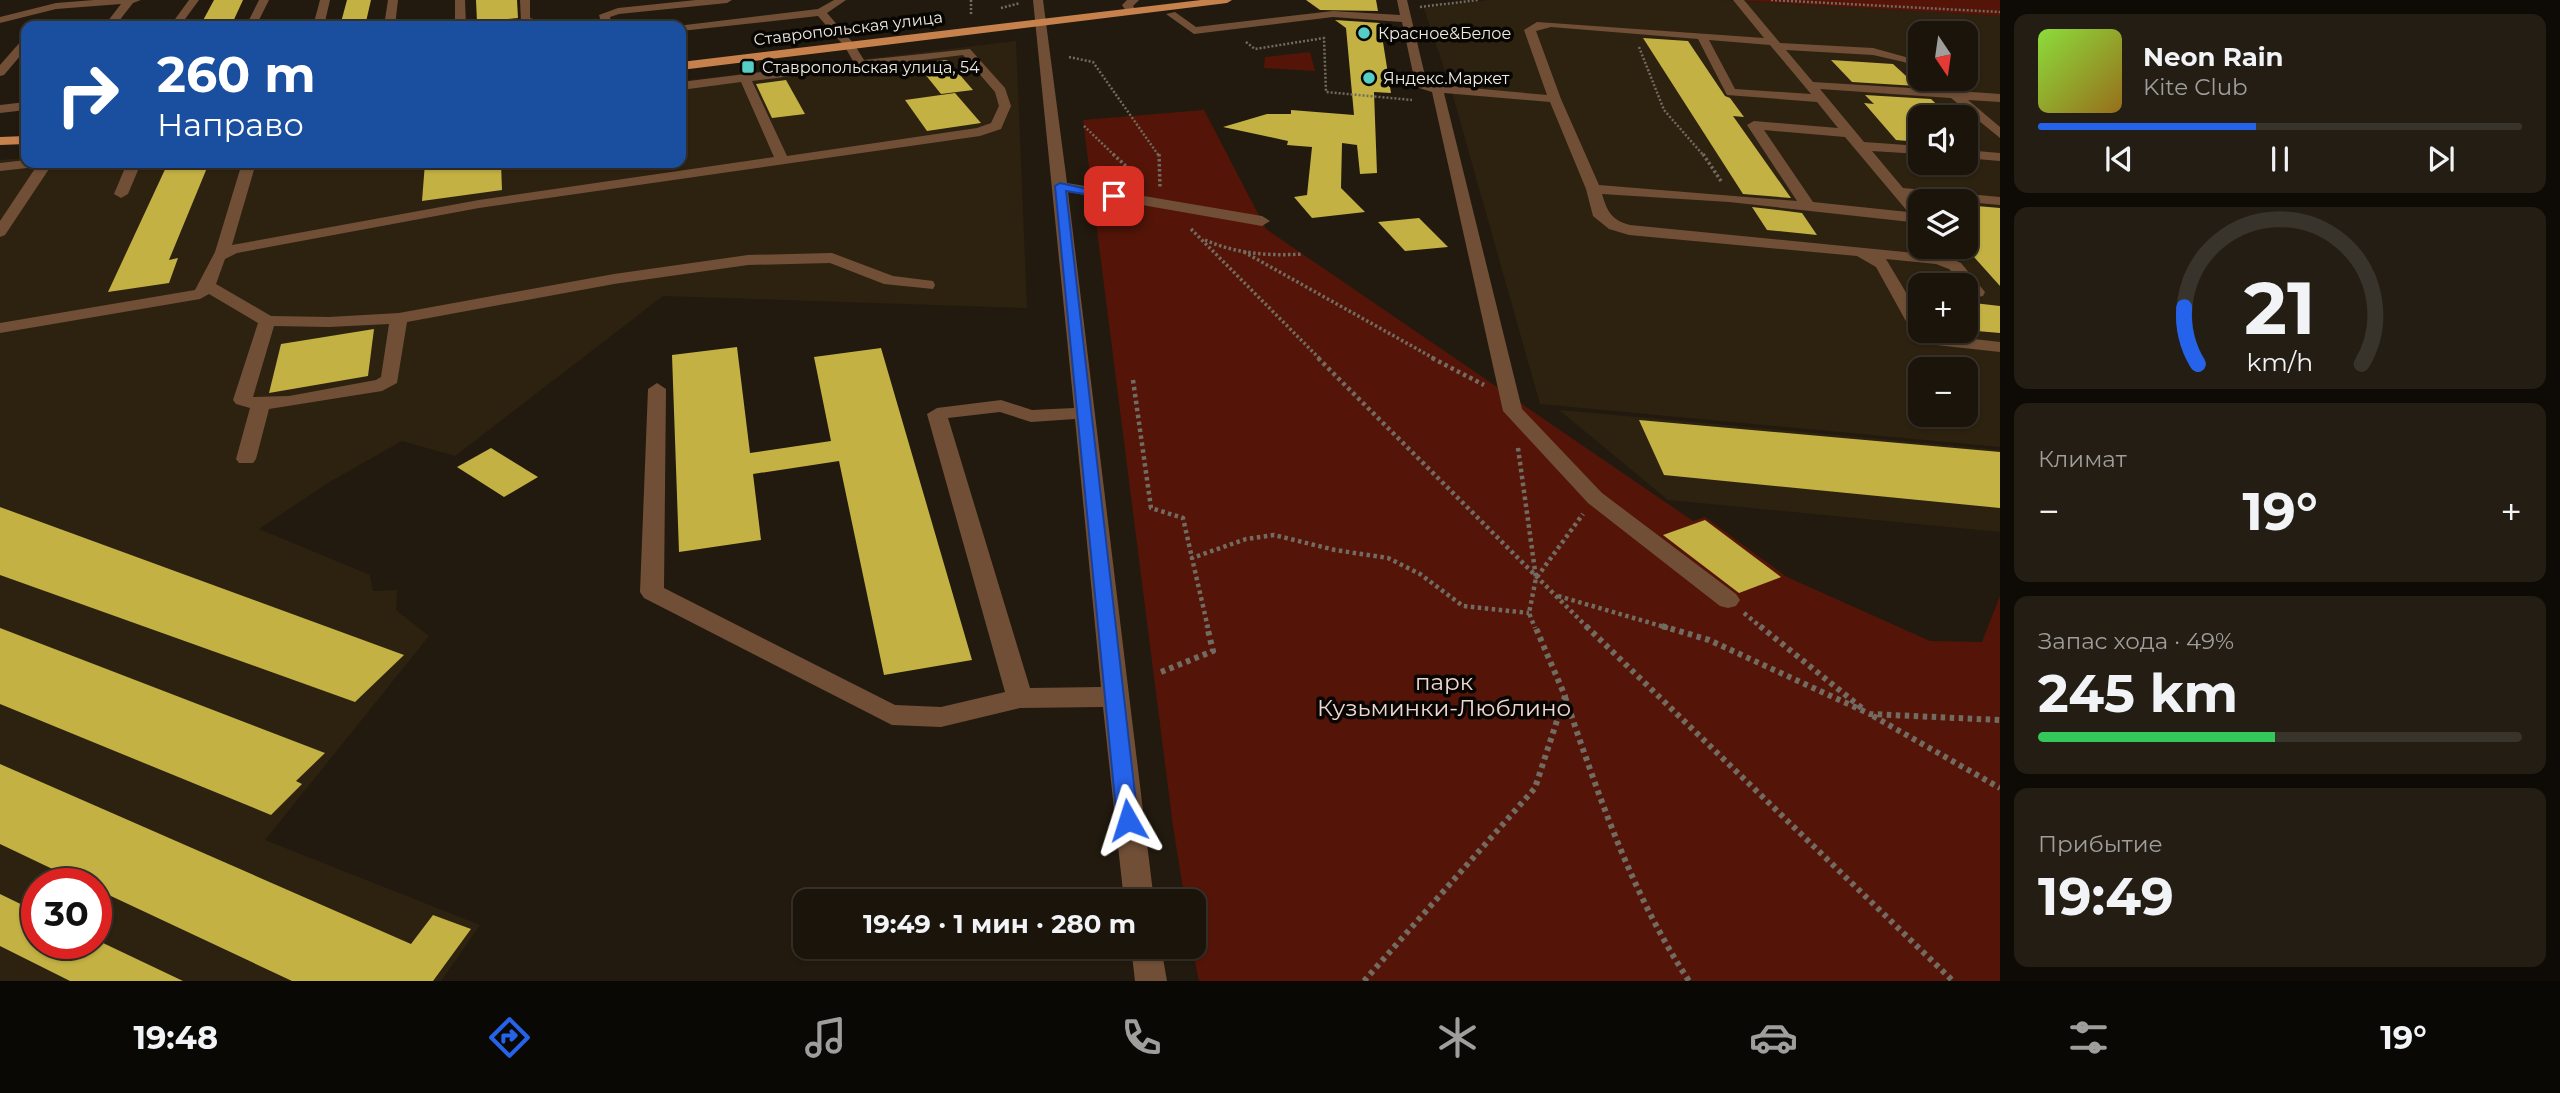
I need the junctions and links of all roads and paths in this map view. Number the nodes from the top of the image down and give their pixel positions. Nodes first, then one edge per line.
1 (136, 0) edge
2 (194, 0) edge
3 (264, 0) edge
4 (325, 0) edge
5 (393, 0) edge
6 (460, 0) edge
7 (525, 0) edge
8 (727, 0) edge
9 (841, 0) edge
10 (971, 0) edge
11 (1038, 0) edge
12 (1133, 0) edge
13 (1227, 0) edge
14 (1402, 0) edge
15 (1478, 0) edge
16 (1738, 0) edge
17 (1771, 0) edge
18 (129, 1) edge
19 (58, 3) edge
20 (1420, 7) dead end
21 (821, 12) junction
22 (1132, 12) junction
23 (2000, 12) edge
24 (1171, 14) dead end
25 (971, 15) dead end
26 (3, 18) edge
27 (48, 18) dead end
28 (1408, 19) junction
29 (114, 21) edge
30 (179, 21) edge
31 (254, 21) edge
32 (319, 21) edge
33 (391, 21) edge
34 (460, 21) edge
35 (529, 21) edge
36 (606, 21) edge
37 (1039, 23) junction
38 (686, 27) edge
39 (1225, 27) junction
40 (1633, 30) junction
41 (1701, 35) junction
42 (1775, 44) junction
43 (850, 46) junction
44 (21, 49) edge
45 (1069, 57) dead end
46 (1908, 60) edge
47 (860, 64) junction
48 (686, 65) edge
49 (0, 72) edge
50 (745, 78) junction
51 (686, 85) edge
52 (1810, 85) junction
53 (1950, 91) edge
54 (1439, 95) junction
55 (1955, 95) junction
56 (2000, 98) edge
57 (1555, 99) junction
58 (1822, 99) junction
59 (21, 107) edge
60 (0, 110) edge
61 (1993, 122) edge
62 (1084, 126) dead end
63 (1850, 133) junction
64 (2000, 134) edge
65 (21, 140) edge
66 (0, 141) edge
67 (1861, 146) junction
68 (1908, 149) edge
69 (1978, 155) edge
70 (2000, 157) edge
71 (782, 161) junction
72 (21, 165) edge
73 (0, 167) edge
74 (43, 168) edge
75 (132, 168) edge
76 (248, 168) edge
77 (679, 169) edge
78 (1060, 186) junction
79 (1593, 189) junction
80 (1901, 192) junction
81 (121, 194) dead end
82 (1729, 198) junction
83 (1908, 201) edge
84 (2000, 201) edge
85 (1163, 202) junction
86 (1809, 207) junction
87 (1908, 216) edge
88 (1262, 221) dead end
89 (0, 232) edge
90 (1199, 236) junction
91 (222, 251) junction
92 (1244, 252) junction
93 (1861, 252) junction
94 (1303, 254) dead end
95 (1960, 273) edge
96 (927, 285) dead end
97 (208, 287) junction
98 (1896, 289) junction
99 (1908, 290) edge
100 (399, 317) junction
101 (267, 321) junction
102 (0, 328) edge
103 (2000, 347) edge
104 (1133, 380) dead end
105 (657, 389) dead end
106 (261, 403) junction
107 (1511, 404) junction
108 (1085, 413) junction
109 (246, 458) dead end
110 (1595, 498) junction
111 (1192, 558) junction
112 (1536, 578) junction
113 (1556, 596) junction
114 (1728, 600) joint
115 (1530, 613) junction
116 (1161, 672) dead end
117 (1565, 696) junction
118 (1115, 697) junction
119 (1020, 698) junction
120 (1870, 714) junction
121 (2000, 720) edge
122 (2000, 788) edge
123 (1138, 889) edge
124 (1148, 959) edge
125 (1151, 981) edge
126 (1364, 981) edge
127 (1689, 981) edge
128 (1953, 981) edge

1 - 18 street
2 - 30 street
3 - 31 street
4 - 32 street
5 - 33 street
6 - 34 street
7 - 35 street
8 - 36 street
9 - 21 street
10 - 25 path
11 - 37 street
12 - 22 street
13 - 22 main road, Ставропольская улица
14 - 28 street
15 - 20 path
16 - 42 street
17 - 23 path
18 - 19 street
18 - 29 street
19 - 26 street
19 - 27 street
21 - 38 street
21 - 43 street
22 - 37 main road, Ставропольская улица
24 - 39 street
28 - 39 street
28 - 54 street
37 - 43 main road, Ставропольская улица
37 - 78 street
39 - 54 path
40 - 41 street
40 - 57 street
40 - 82 path
41 - 42 street
41 - 58 street
42 - 46 street
42 - 52 street
43 - 47 street
43 - 48 main road, Ставропольская улица
44 - 49 street
45 - 85 path
47 - 50 street
47 - 71 street
50 - 51 street
50 - 71 street
52 - 55 street
52 - 58 street
53 - 55 street
54 - 57 street
54 - 107 street
55 - 56 street
55 - 61 street
57 - 79 street
58 - 63 street
59 - 60 street
61 - 64 street
62 - 85 path
63 - 67 street
63 - 86 street
65 - 66 main road
67 - 68 street
67 - 80 street
69 - 70 street
71 - 77 street
72 - 73 street
74 - 89 street
75 - 81 street
76 - 91 street
77 - 91 street
78 - 85 street
78 - 108 street
79 - 82 street
79 - 93 street
80 - 83 street
80 - 84 street
82 - 86 street
85 - 88 street
85 - 90 path
86 - 87 street
90 - 92 path
90 - 112 path
91 - 97 street
92 - 94 path
92 - 107 path
93 - 95 street
93 - 98 street
96 - 100 street
97 - 101 street
97 - 102 street
98 - 99 street
98 - 103 street
100 - 101 street
100 - 106 street
101 - 106 street
104 - 111 path
105 - 119 street
106 - 109 street
107 - 110 street
107 - 112 path
108 - 118 street
108 - 119 street
110 - 112 path
110 - 114 street
111 - 115 path
111 - 116 path
112 - 113 path
112 - 115 path
113 - 120 path
113 - 128 path
114 - 120 path
115 - 117 path
117 - 126 path
117 - 127 path
118 - 119 street
118 - 123 street
120 - 121 path
120 - 122 path
124 - 125 street

